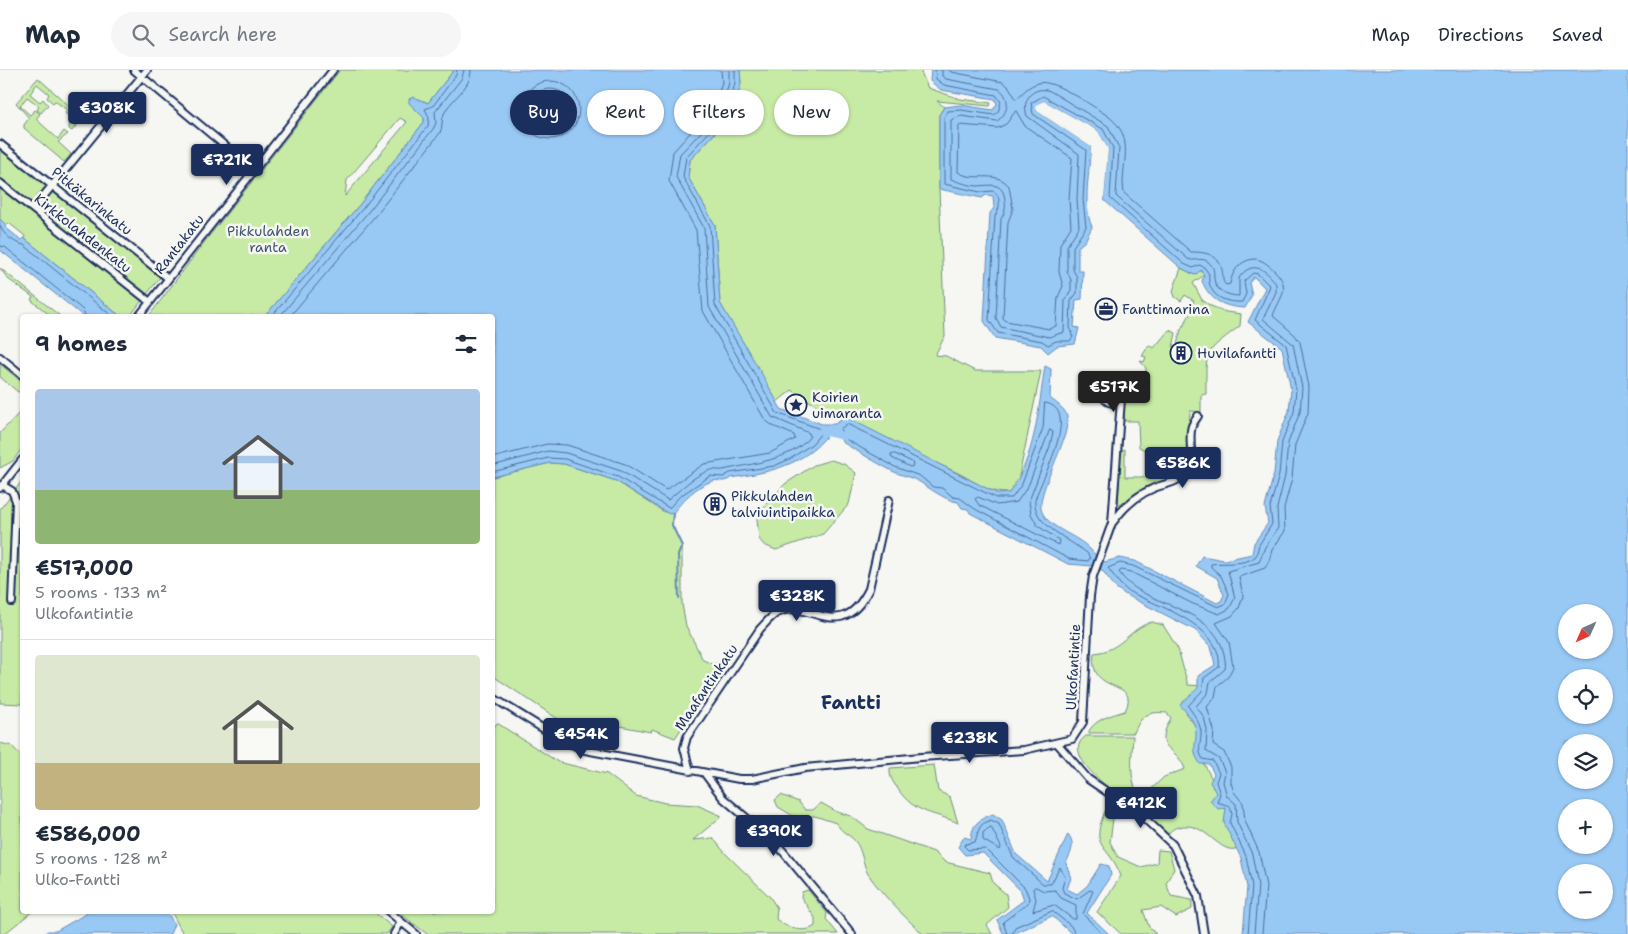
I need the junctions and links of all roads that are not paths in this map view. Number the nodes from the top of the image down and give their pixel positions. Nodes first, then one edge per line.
1 (134, 70) edge
2 (147, 70) edge
3 (333, 70) edge
4 (142, 76) junction
5 (0, 144) edge
6 (254, 170) junction
7 (0, 183) edge
8 (51, 185) junction
9 (33, 209) junction
10 (168, 278) junction
11 (150, 302) junction
12 (141, 314) edge
13 (0, 356) edge
14 (20, 372) edge
15 (1121, 399) junction
16 (1109, 401) junction
17 (1198, 416) dead end
18 (1118, 422) junction
19 (20, 463) edge
20 (1, 487) edge
21 (889, 500) dead end
22 (1112, 523) junction
23 (12, 602) dead end
24 (495, 699) edge
25 (1057, 743) junction
26 (690, 771) junction
27 (705, 774) junction
28 (392, 914) edge
29 (401, 922) junction
30 (394, 934) edge
31 (416, 934) edge
32 (852, 934) edge
33 (1204, 934) edge

1 - 4 street
2 - 4 street
3 - 6 street, Rantakatu
4 - 6 street
4 - 8 street
5 - 8 street, Pitkäkarinkatu
6 - 10 street, Rantakatu
7 - 9 street, Kirkkolahdenkatu
8 - 9 street
8 - 10 street, Pitkäkarinkatu
9 - 11 street, Kirkkolahdenkatu
10 - 11 street, Rantakatu
11 - 12 street, Rantakatu
13 - 14 street
15 - 16 street
15 - 16 street
15 - 18 street, Ulkofantintie
16 - 18 street, Ulkofantintie
17 - 22 street
18 - 22 street, Ulkofantintie
19 - 20 street
20 - 23 street
21 - 26 street, Maafantinkatu
22 - 25 street, Ulkofantintie
24 - 26 street, Ulkofantintie
25 - 27 street, Ulkofantintie
25 - 33 street
26 - 27 street, Ulkofantintie
27 - 32 street
28 - 29 street
29 - 30 street
29 - 31 street

